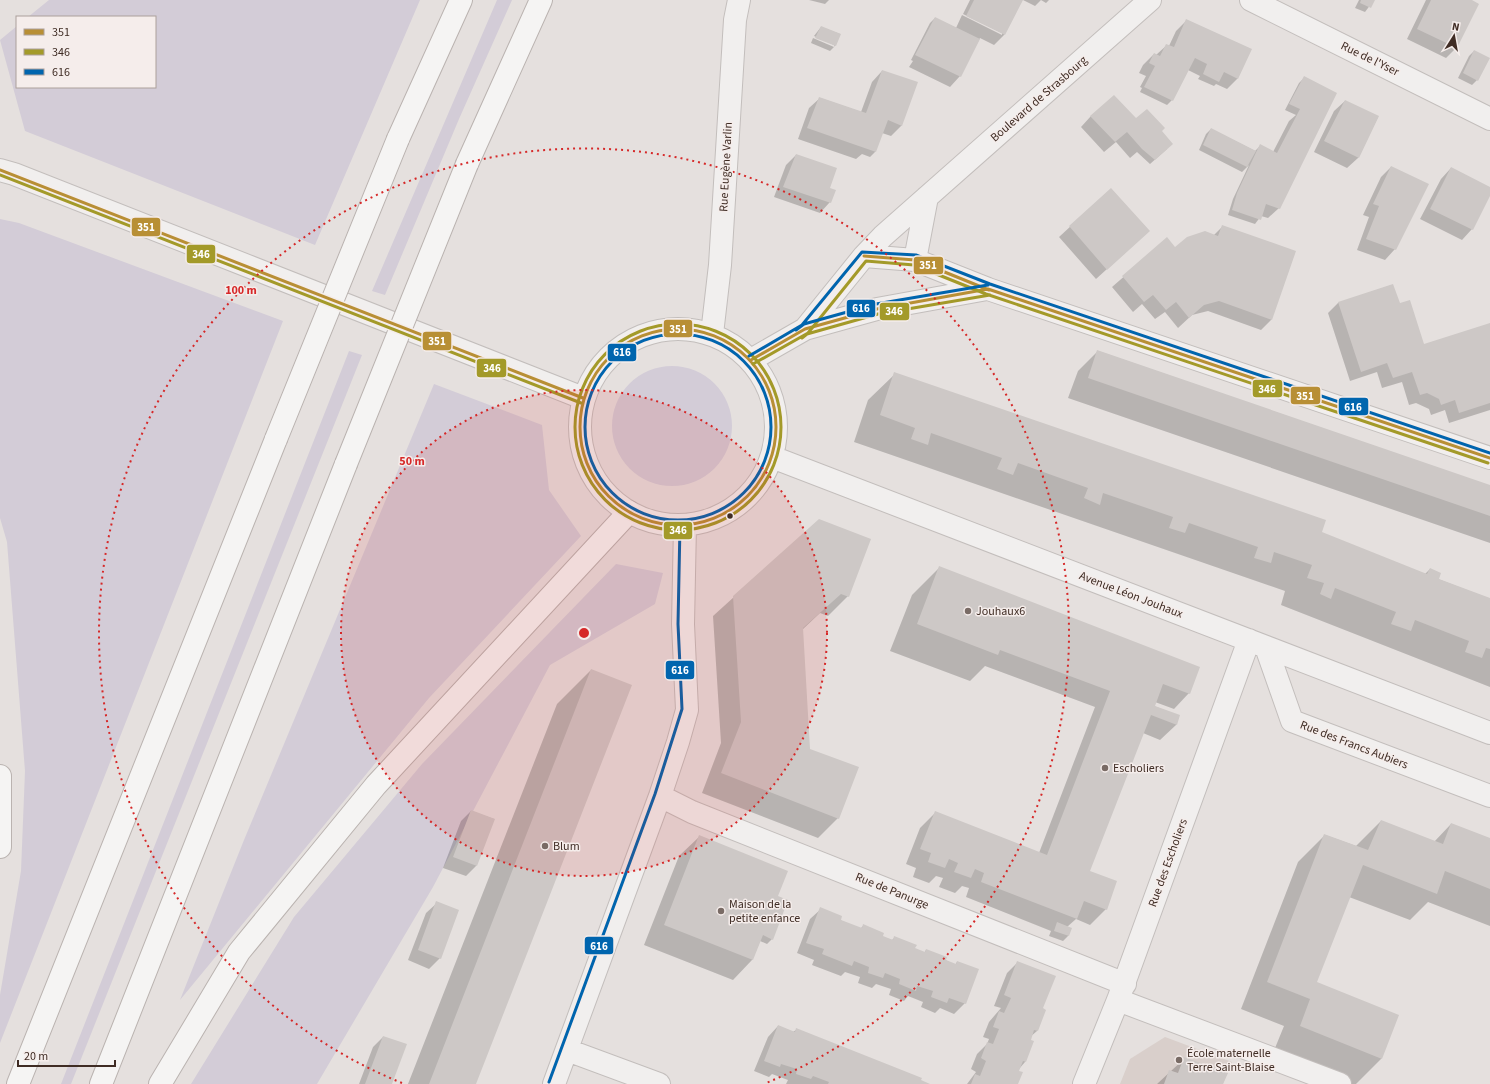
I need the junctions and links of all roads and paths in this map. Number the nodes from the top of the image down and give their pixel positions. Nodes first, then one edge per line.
1 (461, 0) edge
2 (541, 0) edge
3 (739, 0) edge
4 (1150, 0) edge
5 (1251, 0) edge
6 (1490, 119) edge
7 (0, 170) edge
8 (927, 197) junction
9 (864, 256) junction
10 (915, 260) junction
11 (988, 289) junction
12 (805, 329) junction
13 (712, 334) junction
14 (752, 360) junction
15 (583, 398) junction
16 (772, 457) junction
17 (1490, 458) edge
18 (629, 512) junction
19 (685, 525) junction
20 (1258, 644) junction
21 (1490, 733) edge
22 (0, 776) edge
23 (660, 796) junction
24 (1490, 796) edge
25 (0, 847) edge
26 (1122, 992) junction
27 (567, 1050) junction
28 (18, 1084) edge
29 (101, 1084) edge
30 (160, 1084) edge
31 (554, 1084) edge
32 (659, 1084) edge
33 (1084, 1084) edge
34 (1340, 1084) edge

1 - 28 highway, bridge
2 - 29 highway, bridge
3 - 13 street, Rue Eugène Varlin
4 - 8 street, Boulevard de Strasbourg
5 - 6 street, Rue de l'Yser
7 - 15 street
8 - 9 street, Boulevard de Strasbourg
8 - 10 street
9 - 10 street
9 - 12 street, Boulevard de Strasbourg
10 - 11 street
11 - 12 street
11 - 17 street
12 - 14 street
13 - 14 street
13 - 15 street
14 - 16 street
15 - 18 street
16 - 19 street
16 - 20 street, Avenue Léon Jouhaux
18 - 19 street
18 - 30 highway
19 - 23 street
20 - 21 street, Avenue Léon Jouhaux
20 - 24 street, Rue des Francs Aubiers
20 - 26 street, Rue des Escholiers
22 - 25 highway
23 - 26 street, Rue de Panurge
23 - 27 street
26 - 33 street, Rue des Escholiers
26 - 34 street, Rue de Panurge
27 - 31 street
27 - 32 street

